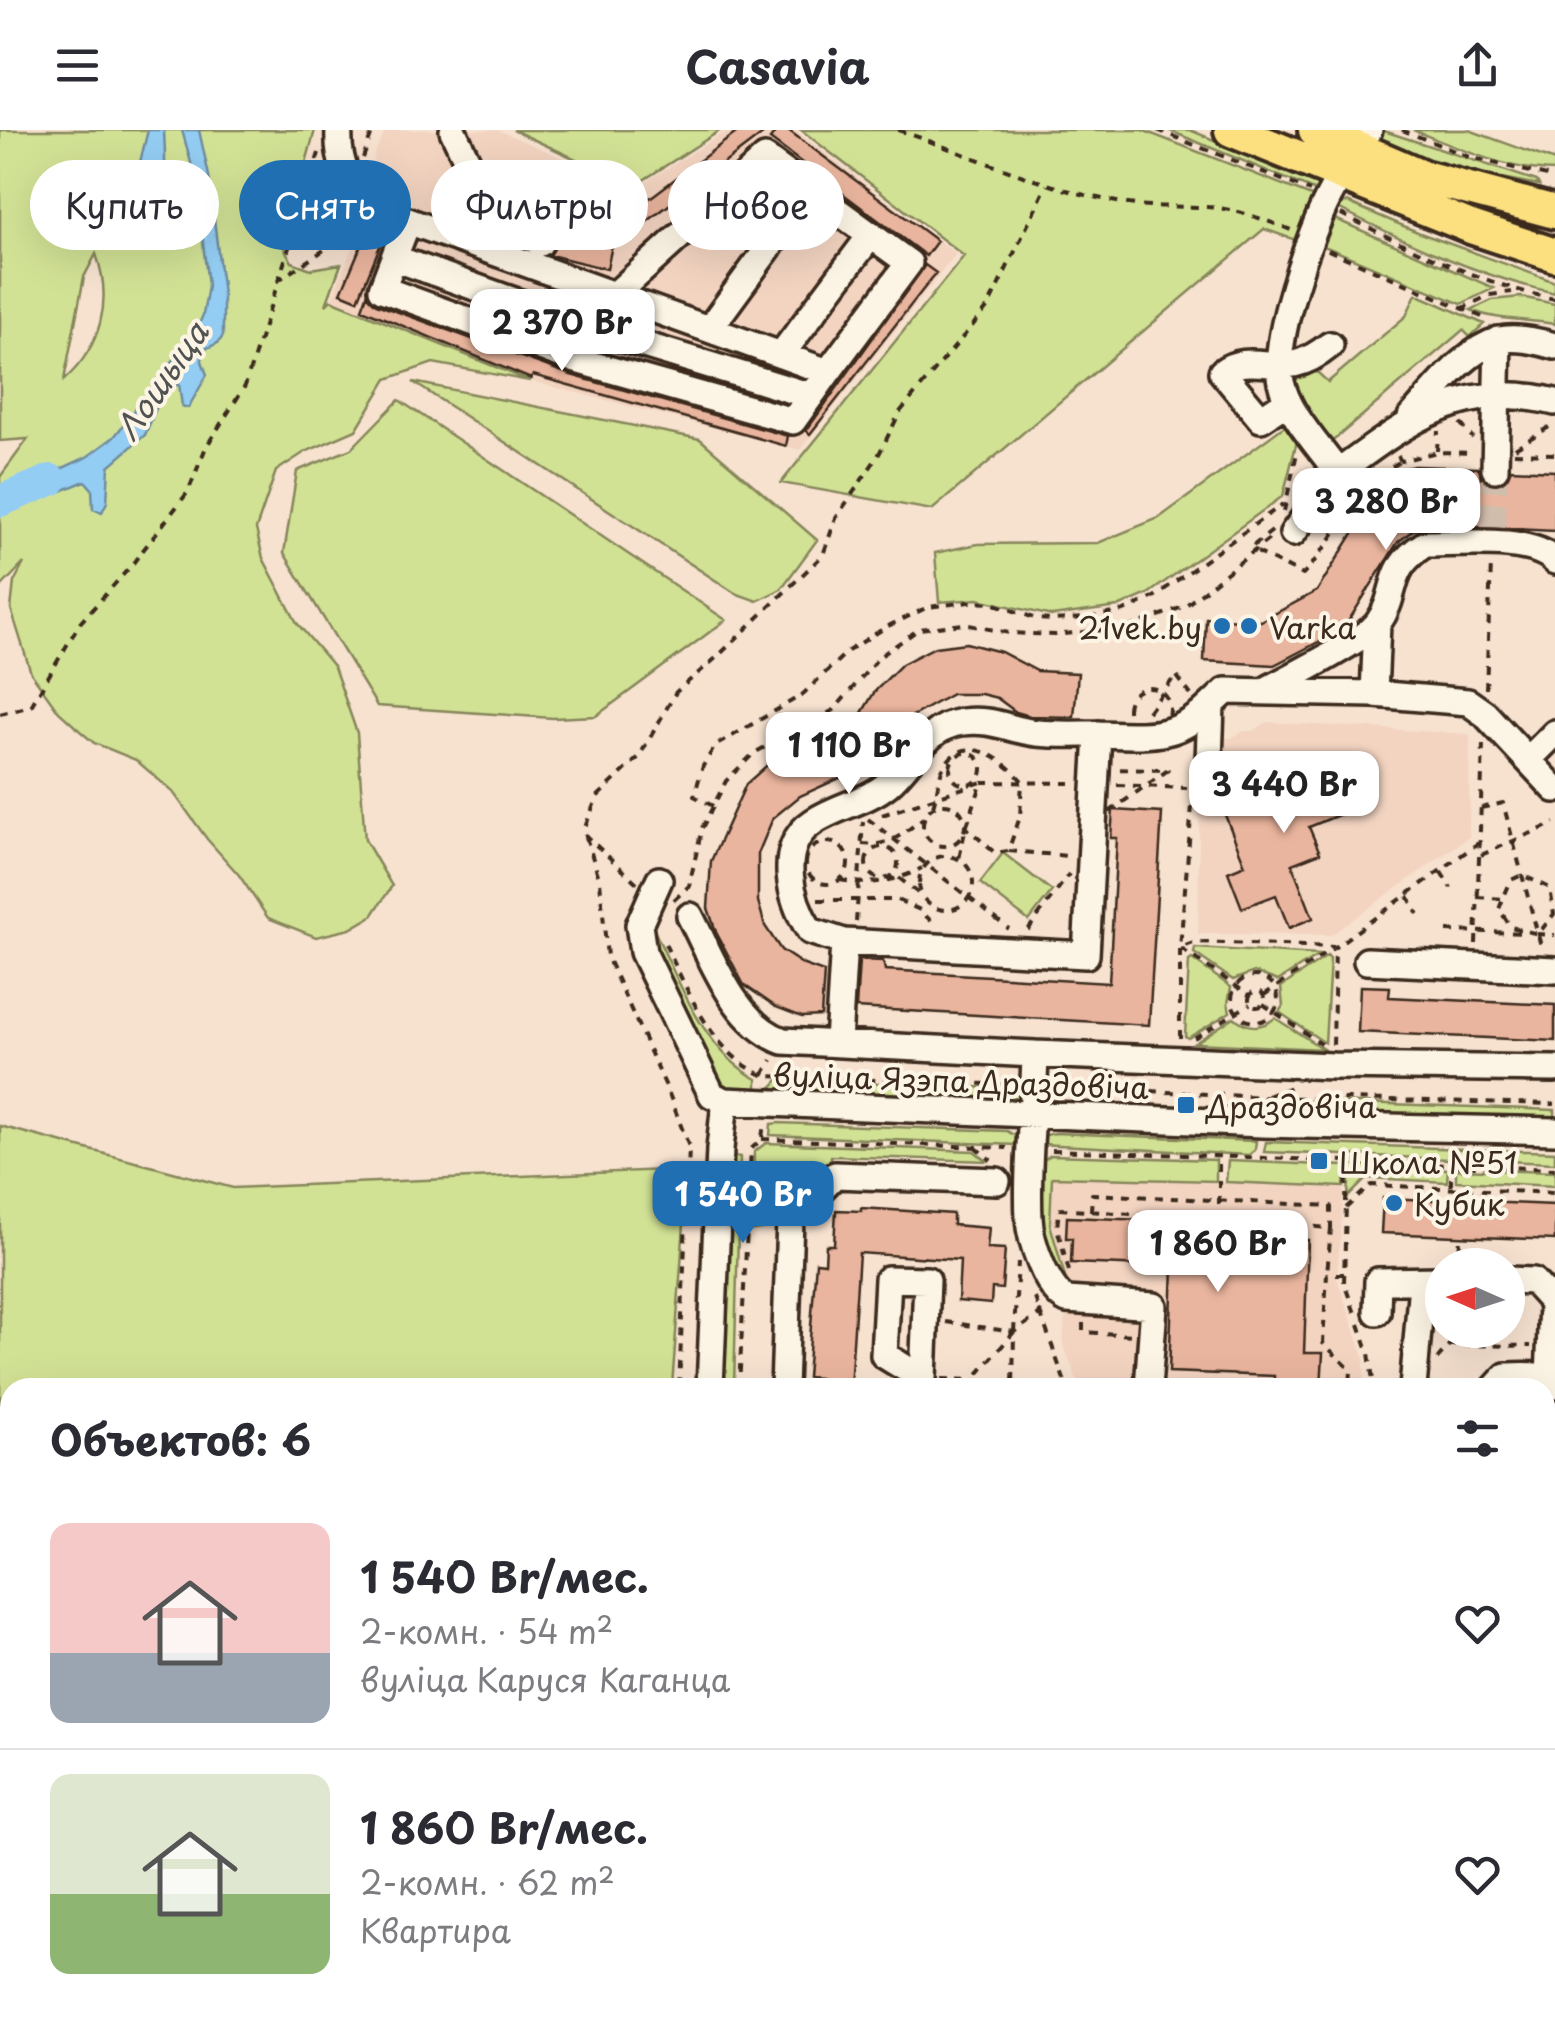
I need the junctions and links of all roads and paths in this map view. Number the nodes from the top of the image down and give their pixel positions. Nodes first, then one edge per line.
1 (898, 130) edge
2 (1157, 130) edge
3 (1231, 130) edge
4 (1315, 130) edge
5 (1402, 130) edge
6 (453, 131) edge
7 (330, 138) edge
8 (341, 160) edge
9 (467, 160) edge
10 (1347, 163) edge
11 (1555, 178) edge
12 (1046, 185) junction
13 (1334, 211) dead end
14 (1555, 212) edge
15 (844, 215) edge
16 (871, 234) junction
17 (1304, 235) dead end
18 (668, 246) edge
19 (1320, 247) dead end
20 (324, 250) edge
21 (397, 250) edge
22 (489, 250) edge
23 (767, 250) edge
24 (1555, 255) edge
25 (277, 281) junction
26 (1517, 292) junction
27 (614, 295) junction
28 (1555, 299) edge
29 (1460, 308) junction
30 (709, 329) junction
31 (1498, 330) junction
32 (1330, 346) dead end
33 (1555, 346) edge
34 (781, 355) junction
35 (1279, 364) junction
36 (828, 372) junction
37 (1496, 395) junction
38 (1555, 402) edge
39 (1282, 405) junction
40 (1453, 416) dead end
41 (1439, 421) dead end
42 (1555, 423) edge
43 (1397, 436) junction
44 (1300, 440) dead end
45 (1476, 440) dead end
46 (1437, 452) junction
47 (1555, 454) edge
48 (1401, 461) junction
49 (1491, 461) joint
50 (1338, 474) junction
51 (1297, 494) dead end
52 (1284, 503) junction
53 (1293, 533) dead end
54 (1492, 536) junction
55 (1257, 549) junction
56 (1555, 561) edge
57 (1378, 624) junction
58 (1265, 690) junction
59 (1163, 692) junction
60 (1374, 694) junction
61 (1204, 704) junction
62 (0, 714) edge
63 (1485, 714) junction
64 (808, 723) junction
65 (1175, 723) dead end
66 (1162, 725) junction
67 (1133, 730) junction
68 (1555, 732) edge
69 (1098, 734) junction
70 (816, 740) dead end
71 (955, 754) junction
72 (1528, 760) junction
73 (1022, 781) junction
74 (982, 782) junction
75 (1099, 784) junction
76 (968, 785) junction
77 (1146, 786) junction
78 (1208, 790) dead end
79 (1555, 790) edge
80 (936, 796) junction
81 (713, 806) junction
82 (933, 806) junction
83 (1480, 808) junction
84 (924, 818) junction
85 (868, 819) junction
86 (1555, 823) edge
87 (965, 829) junction
88 (586, 836) junction
89 (896, 841) junction
90 (1481, 841) junction
91 (1514, 842) junction
92 (862, 844) junction
93 (878, 846) junction
94 (944, 847) junction
95 (1008, 852) junction
96 (1481, 855) junction
97 (1082, 856) dead end
98 (959, 859) junction
99 (927, 865) junction
100 (1072, 870) dead end
101 (1442, 872) junction
102 (1522, 875) junction
103 (896, 876) junction
104 (840, 880) junction
105 (859, 884) junction
106 (1451, 888) dead end
107 (806, 892) dead end
108 (1406, 895) junction
109 (923, 897) junction
110 (1477, 897) junction
111 (970, 898) junction
112 (1502, 899) junction
113 (667, 900) junction
114 (858, 900) junction
115 (1418, 914) dead end
116 (943, 930) dead end
117 (1447, 930) dead end
118 (996, 932) dead end
119 (1476, 932) junction
120 (1538, 934) junction
121 (1555, 934) edge
122 (663, 941) dead end
123 (844, 942) junction
124 (1335, 947) junction
125 (1180, 948) junction
126 (1041, 953) junction
127 (1367, 960) dead end
128 (1476, 966) junction
129 (1551, 969) edge
130 (1235, 987) junction
131 (1275, 987) junction
132 (1264, 994) junction
133 (1249, 995) junction
134 (1263, 1004) junction
135 (1275, 1012) junction
136 (838, 1042) junction
137 (1180, 1048) dead end
138 (1314, 1051) dead end
139 (1333, 1052) junction
140 (1035, 1054) junction
141 (1555, 1070) edge
142 (1034, 1085) junction
143 (725, 1101) junction
144 (1555, 1104) edge
145 (1032, 1114) junction
146 (1555, 1131) edge
147 (1032, 1150) junction
148 (1219, 1156) junction
149 (1347, 1162) junction
150 (1451, 1166) junction
151 (1555, 1169) edge
152 (997, 1181) dead end
153 (1451, 1188) junction
154 (1462, 1188) junction
155 (1555, 1193) edge
156 (1462, 1201) dead end
157 (1220, 1202) junction
158 (1346, 1208) junction
159 (1091, 1211) junction
160 (1218, 1220) junction
161 (1331, 1228) junction
162 (1460, 1236) dead end
163 (1460, 1248) edge
164 (1018, 1255) dead end
165 (1327, 1274) junction
166 (1344, 1274) junction
167 (1425, 1281) edge
168 (1525, 1281) edge
169 (1050, 1286) junction
170 (1075, 1300) junction
171 (1377, 1312) dead end
172 (1039, 1315) junction
173 (925, 1319) junction
174 (1425, 1320) edge
175 (1014, 1332) junction
176 (1136, 1335) dead end
177 (1550, 1346) junction
178 (1434, 1363) dead end
179 (680, 1378) edge
180 (710, 1378) edge
181 (740, 1378) edge
182 (784, 1378) edge
183 (915, 1378) edge
184 (922, 1378) edge
185 (975, 1378) edge
186 (1013, 1378) edge
187 (1062, 1378) edge
188 (1149, 1378) edge
189 (1351, 1378) edge
190 (1373, 1378) edge
191 (1415, 1378) edge
192 (1504, 1378) edge
193 (1542, 1378) edge
194 (1552, 1378) edge

1 - 12 path
2 - 10 path
3 - 10 main road
4 - 10 main road
5 - 11 path
6 - 9 street
7 - 8 street
7 - 25 path
10 - 14 main road
10 - 24 main road
10 - 35 street
12 - 17 path
12 - 88 path
13 - 26 path
15 - 16 street
16 - 34 street
16 - 36 street
18 - 27 street
19 - 29 path
20 - 25 path
21 - 36 street
22 - 27 street
23 - 30 street
25 - 62 path
26 - 28 path
26 - 29 path
27 - 30 street
29 - 31 path
30 - 34 street
31 - 33 street
31 - 37 street
31 - 43 street
32 - 35 street
34 - 36 street
35 - 39 street
35 - 39 street
37 - 38 street
37 - 43 street
37 - 49 street
39 - 50 street
40 - 45 path
41 - 46 path
42 - 47 path
43 - 48 path
43 - 50 street
44 - 52 path
46 - 48 path
46 - 49 path
48 - 55 path
50 - 53 street
51 - 52 path
52 - 55 path
52 - 81 path
54 - 56 street
54 - 57 street
54 - 63 path
55 - 64 path
57 - 58 street
57 - 60 street
58 - 60 street
58 - 61 street
59 - 61 path
59 - 66 path
59 - 67 path
59 - 67 path
60 - 63 street
61 - 67 street
61 - 78 street
63 - 72 street
63 - 83 path
64 - 70 path
64 - 81 path
65 - 66 path
66 - 67 path
67 - 69 street
68 - 72 street
69 - 75 street
69 - 123 street
71 - 73 path
71 - 76 path
71 - 76 path
71 - 80 path
72 - 79 street
73 - 74 path
73 - 75 path
73 - 95 path
74 - 76 path
74 - 87 path
75 - 77 path
75 - 77 path
75 - 77 path
75 - 126 street
76 - 80 path
77 - 125 path
80 - 82 path
80 - 85 path
81 - 113 path
82 - 84 path
82 - 87 path
83 - 90 path
83 - 91 path
84 - 89 path
84 - 94 path
85 - 89 path
85 - 92 path
86 - 91 path
87 - 94 path
87 - 95 path
87 - 98 path
88 - 113 path
88 - 179 path
89 - 93 path
89 - 99 path
90 - 96 path
90 - 101 path
91 - 96 path
91 - 102 path
92 - 93 path
92 - 105 path
93 - 103 path
93 - 103 path
94 - 99 path
95 - 97 path
96 - 110 path
98 - 99 path
98 - 111 path
99 - 103 path
99 - 109 path
99 - 111 path
100 - 126 path
101 - 106 path
101 - 108 path
102 - 112 path
102 - 120 path
102 - 120 path
103 - 105 path
103 - 109 path
104 - 104 path
104 - 105 path
105 - 114 path
107 - 114 path
108 - 115 path
108 - 124 path
109 - 111 path
110 - 112 path
110 - 119 path
111 - 118 path
112 - 120 path
113 - 136 street
113 - 143 street
114 - 116 path
114 - 123 path
117 - 119 path
119 - 120 path
119 - 128 path
120 - 121 path
120 - 129 path
122 - 142 path
123 - 126 street
123 - 136 street
124 - 125 path
124 - 131 path
124 - 139 path
125 - 130 path
125 - 137 path
127 - 128 street
128 - 129 street
130 - 131 path
130 - 133 path
130 - 135 path
131 - 132 path
131 - 135 path
132 - 133 path
132 - 134 path
133 - 134 path
134 - 135 path
135 - 139 path
136 - 140 street
138 - 139 path
140 - 141 street
140 - 142 street
142 - 144 path
142 - 145 street
143 - 145 street, вуліца Язэпа Драздовіча
143 - 180 street
145 - 146 street, вуліца Язэпа Драздовіча
145 - 147 street
147 - 148 path
147 - 169 street
147 - 181 path
148 - 149 path
148 - 157 path
149 - 150 path
149 - 158 path
150 - 151 path
150 - 153 path
152 - 182 street
153 - 154 path
153 - 158 path
154 - 155 path
154 - 156 path
157 - 159 path
157 - 160 path
157 - 161 path
158 - 166 path
159 - 160 path
159 - 170 path
160 - 161 path
161 - 165 path
162 - 163 path
164 - 175 path
165 - 166 path
165 - 189 path
166 - 190 path
167 - 171 street
168 - 177 street
169 - 170 street
169 - 172 path
170 - 176 path
170 - 188 street
172 - 175 path
172 - 187 path
173 - 175 path
173 - 183 street
173 - 184 street
174 - 191 street
175 - 185 path
175 - 186 path
177 - 178 path
177 - 194 street
192 - 193 street

